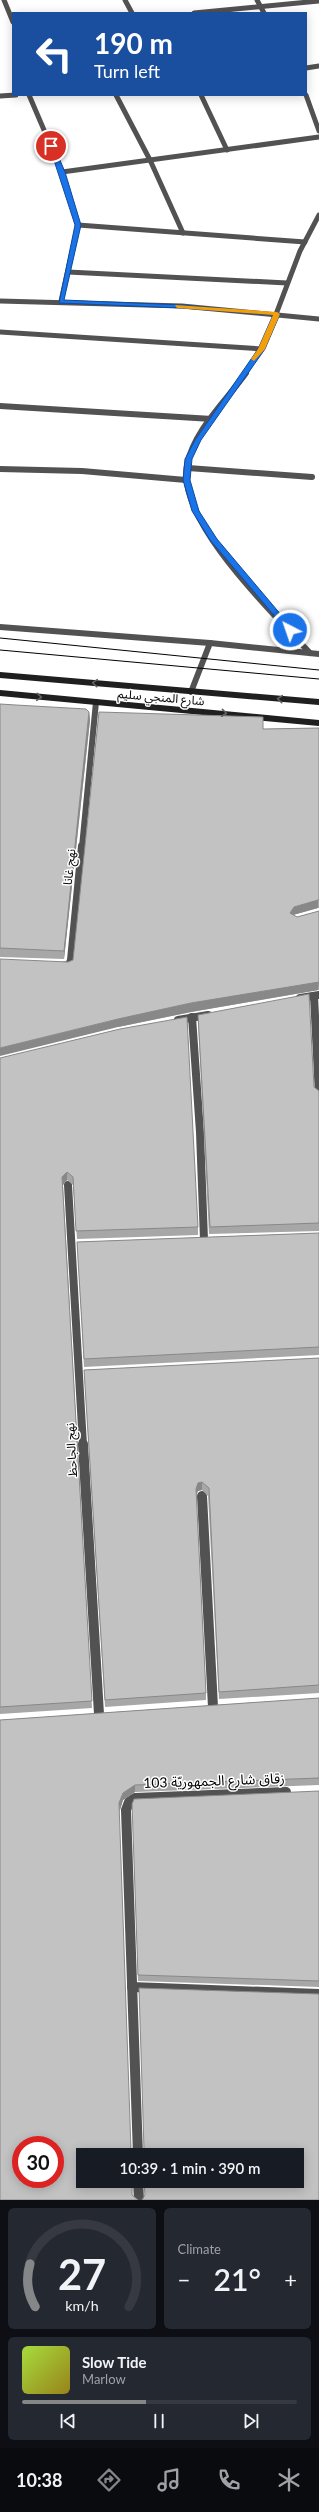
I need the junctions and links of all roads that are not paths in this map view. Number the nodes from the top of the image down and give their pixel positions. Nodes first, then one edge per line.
1 (4, 0) edge
2 (125, 0) edge
3 (257, 0) edge
4 (319, 1) edge
5 (260, 6) junction
6 (131, 12) edge
7 (203, 12) edge
8 (263, 12) edge
9 (12, 21) edge
10 (319, 66) edge
11 (307, 68) edge
12 (12, 95) edge
13 (0, 96) edge
14 (29, 96) edge
15 (117, 96) edge
16 (201, 96) edge
17 (306, 96) edge
18 (319, 131) edge
19 (319, 137) edge
20 (227, 150) junction
21 (150, 160) junction
22 (62, 172) junction
23 (319, 216) edge
24 (78, 225) junction
25 (317, 230) edge
26 (183, 233) junction
27 (305, 242) junction
28 (68, 272) junction
29 (287, 283) junction
30 (0, 301) edge
31 (61, 301) junction
32 (277, 314) junction
33 (319, 319) edge
34 (0, 332) edge
35 (262, 349) junction
36 (0, 406) edge
37 (212, 419) junction
38 (188, 468) junction
39 (0, 469) edge
40 (312, 477) dead end
41 (186, 480) junction
42 (0, 627) edge
43 (210, 643) junction
44 (310, 653) junction
45 (319, 654) edge
46 (0, 675) edge
47 (191, 692) junction
48 (0, 693) edge
49 (96, 702) junction
50 (319, 702) edge
51 (319, 722) edge
52 (50, 965) edge
53 (317, 996) edge
54 (291, 1000) edge
55 (214, 1013) edge
56 (192, 1017) junction
57 (169, 1022) edge
58 (319, 1095) edge
59 (68, 1185) edge
60 (204, 1240) edge
61 (202, 1496) dead end
62 (213, 1707) edge
63 (99, 1714) edge
64 (295, 1792) edge
65 (132, 1987) junction
66 (319, 1994) edge
67 (138, 2148) edge
68 (138, 2188) edge
69 (139, 2200) edge

1 - 9 street
2 - 6 street
3 - 5 street
4 - 5 street
5 - 7 street
5 - 8 street
10 - 11 street
12 - 13 street
14 - 22 street
15 - 21 street
16 - 20 street
17 - 18 street
19 - 20 street
20 - 21 street
21 - 22 street
21 - 26 street
22 - 24 street
23 - 25 street
24 - 26 street
24 - 28 street
25 - 27 street
26 - 27 street
27 - 29 street
28 - 29 street
28 - 31 street
29 - 32 street
30 - 31 street
31 - 32 street
32 - 33 street
32 - 35 street
34 - 35 street
35 - 37 street
36 - 37 street
37 - 38 street
38 - 40 street
38 - 41 street
39 - 41 street
41 - 44 street
42 - 43 street
43 - 44 street
43 - 47 street
44 - 45 street
47 -> 46 main road, شارع المنجي سليم
50 -> 47 main road, شارع المنجي سليم
48 -> 49 main road, شارع المنجي سليم
49 -> 51 main road, شارع المنجي سليم
49 - 52 street, نهج غانا
53 - 54 street
53 - 58 street
55 - 56 street
56 - 57 street
56 - 60 street
59 - 63 street, نهج الجاحظ
61 - 62 street
64 - 65 street, زقاق شارع الجمهوريّة 103
65 - 66 street
65 - 67 street, زقاق شارع الجمهوريّة 103
68 - 69 street

